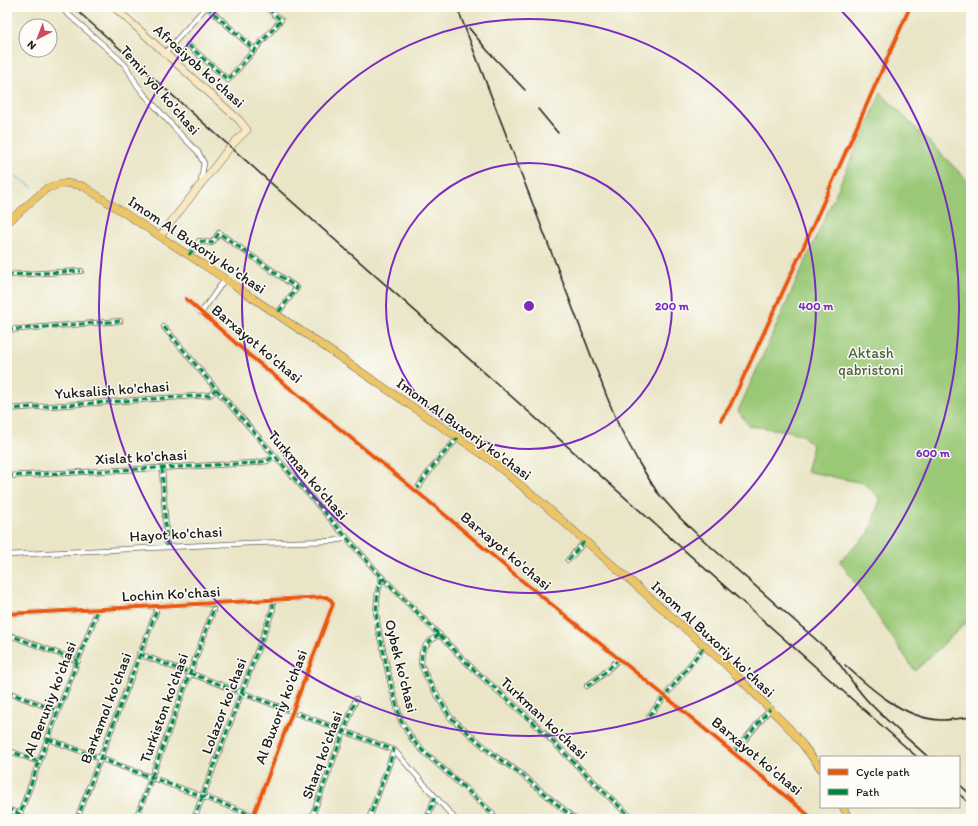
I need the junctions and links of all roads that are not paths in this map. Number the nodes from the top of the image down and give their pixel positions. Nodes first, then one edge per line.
1 (60, 7) edge
2 (114, 7) edge
3 (207, 7) edge
4 (266, 7) edge
5 (910, 7) edge
6 (188, 45) dead end
7 (255, 50) junction
8 (165, 53) junction
9 (202, 182) junction
10 (7, 223) edge
11 (161, 235) junction
12 (189, 255) junction
13 (81, 271) dead end
14 (7, 275) edge
15 (225, 279) junction
16 (186, 299) dead end
17 (201, 313) junction
18 (277, 314) junction
19 (120, 321) dead end
20 (164, 327) dead end
21 (7, 330) edge
22 (216, 389) junction
23 (7, 409) edge
24 (721, 420) dead end
25 (458, 438) junction
26 (275, 456) junction
27 (162, 468) junction
28 (7, 476) edge
29 (416, 491) junction
30 (347, 538) junction
31 (585, 541) junction
32 (166, 547) junction
33 (7, 555) edge
34 (568, 560) dead end
35 (382, 578) junction
36 (273, 600) junction
37 (213, 604) junction
38 (333, 604) joint
39 (156, 607) junction
40 (96, 610) junction
41 (7, 614) edge
42 (7, 634) edge
43 (439, 634) junction
44 (705, 646) junction
45 (139, 654) junction
46 (619, 659) junction
47 (78, 661) junction
48 (190, 673) junction
49 (587, 686) dead end
50 (7, 692) edge
51 (242, 692) junction
52 (665, 696) junction
53 (356, 699) dead end
54 (770, 709) junction
55 (293, 711) junction
56 (58, 712) junction
57 (649, 716) dead end
58 (344, 731) junction
59 (48, 739) junction
60 (7, 750) edge
61 (394, 750) junction
62 (734, 753) junction
63 (100, 758) junction
64 (39, 762) junction
65 (820, 768) edge
66 (151, 778) junction
67 (435, 797) junction
68 (202, 798) junction
69 (844, 808) edge
70 (7, 809) edge
71 (20, 814) junction
72 (253, 817) edge
73 (810, 818) edge
74 (18, 819) edge
75 (77, 819) edge
76 (136, 819) edge
77 (194, 819) edge
78 (263, 819) edge
79 (311, 819) edge
80 (369, 819) edge
81 (427, 819) edge
82 (455, 819) edge
83 (495, 819) edge
84 (575, 819) edge
85 (633, 819) edge
86 (849, 819) edge

1 - 9 street, Temir yol ko'chasi
2 - 8 street, Afrosiyob ko'chasi
3 - 7 street
3 - 8 street
4 - 7 street
5 - 24 street
6 - 7 street
8 - 9 street, Afrosiyob ko'chasi
9 - 11 street
10 - 11 main road, Imom Al Buxoriy ko'chasi
11 - 12 main road, Imom Al Buxoriy ko'chasi
12 - 15 main road, Imom Al Buxoriy ko'chasi
12 - 18 street
13 - 14 street
15 - 17 street
15 - 18 main road, Imom Al Buxoriy ko'chasi
16 - 17 street, Barxayot ko'chasi
17 - 29 street, Barxayot ko'chasi
18 - 25 main road, Imom Al Buxoriy ko'chasi
19 - 21 street
20 - 22 street, Turkman ko'chasi
22 - 23 street, Yuksalish ko'chasi
22 - 26 street, Turkman ko'chasi
25 - 29 street
25 - 31 main road, Imom Al Buxoriy ko'chasi
26 - 27 street, Xislat ko'chasi
26 - 30 street, Turkman ko'chasi
27 - 28 street, Xislat ko'chasi
27 - 32 street
29 - 46 street, Barxayot ko'chasi
30 - 32 street, Hayot ko'chasi
30 - 35 street, Turkman ko'chasi
31 - 34 street
31 - 44 main road, Imom Al Buxoriy ko'chasi
32 - 33 street, Hayot ko'chasi
35 - 43 street, Turkman ko'chasi
35 - 83 street, Oybek ko'chasi
36 - 37 street, Lochin Ko'chasi
36 - 38 street, Lochin Ko'chasi
36 - 51 street, Lolazor ko'chasi
37 - 39 street, Lochin Ko'chasi
37 - 48 street, Turkiston ko'chasi
38 - 55 street, Al Buxoriy ko'chasi
39 - 40 street, Lochin Ko'chasi
39 - 45 street, Barkamol ko'chasi
40 - 41 street, Lochin Ko'chasi
40 - 47 street, Al Beruniy ko'chasi
42 - 47 street
43 - 84 street
43 - 85 street, Turkman ko'chasi
44 - 52 street
44 - 54 main road, Imom Al Buxoriy ko'chasi
45 - 48 street
45 - 63 street, Barkamol ko'chasi
46 - 49 street
46 - 52 street, Barxayot ko'chasi
47 - 56 street, Al Beruniy ko'chasi
48 - 51 street
48 - 66 street, Turkiston ko'chasi
50 - 56 street
51 - 55 street
51 - 68 street, Lolazor ko'chasi
52 - 57 street
52 - 62 street, Barxayot ko'chasi
53 - 58 street, Sharq ko'chasi
54 - 62 street
54 - 65 main road, Imom Al Buxoriy ko'chasi
55 - 58 street
55 - 72 street, Al Buxoriy ko'chasi
56 - 59 street, Al Beruniy ko'chasi
58 - 61 street
58 - 79 street, Sharq ko'chasi
59 - 63 street
59 - 64 street, Al Beruniy ko'chasi
60 - 64 street
61 - 67 street
61 - 80 street
62 - 73 street, Barxayot ko'chasi
63 - 66 street
63 - 75 street, Barkamol ko'chasi
64 - 71 street, Al Beruniy ko'chasi
66 - 68 street
66 - 76 street, Turkiston ko'chasi
67 - 81 street
67 - 82 street
68 - 72 street
68 - 77 street, Lolazor ko'chasi
69 - 86 main road
70 - 71 street
71 - 74 street, Al Beruniy ko'chasi
72 - 78 street

